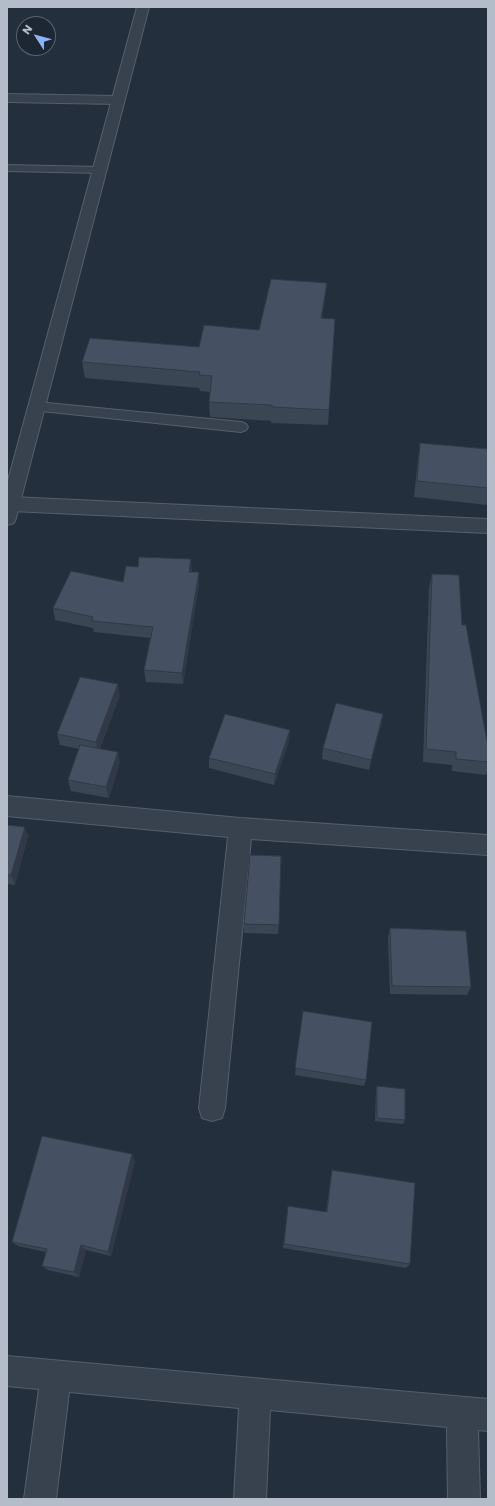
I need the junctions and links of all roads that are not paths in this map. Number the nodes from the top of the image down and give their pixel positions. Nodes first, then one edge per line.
1 (143, 7) edge
2 (7, 98) edge
3 (118, 100) junction
4 (7, 168) edge
5 (100, 170) junction
6 (37, 407) junction
7 (240, 428) dead end
8 (9, 511) edge
9 (488, 526) edge
10 (7, 806) edge
11 (240, 828) junction
12 (488, 845) edge
13 (212, 1108) dead end
14 (7, 1371) edge
15 (56, 1376) junction
16 (255, 1394) junction
17 (475, 1413) edge
18 (40, 1499) edge
19 (250, 1499) edge
20 (464, 1499) edge

1 - 3 street
2 - 3 street
3 - 5 street
4 - 5 lane
5 - 6 street
6 - 7 lane
6 - 8 street
8 - 9 street
10 - 11 street
11 - 12 street
11 - 13 street
14 - 15 street
15 - 16 street
15 - 18 street
16 - 17 street
16 - 19 street
17 - 20 street

